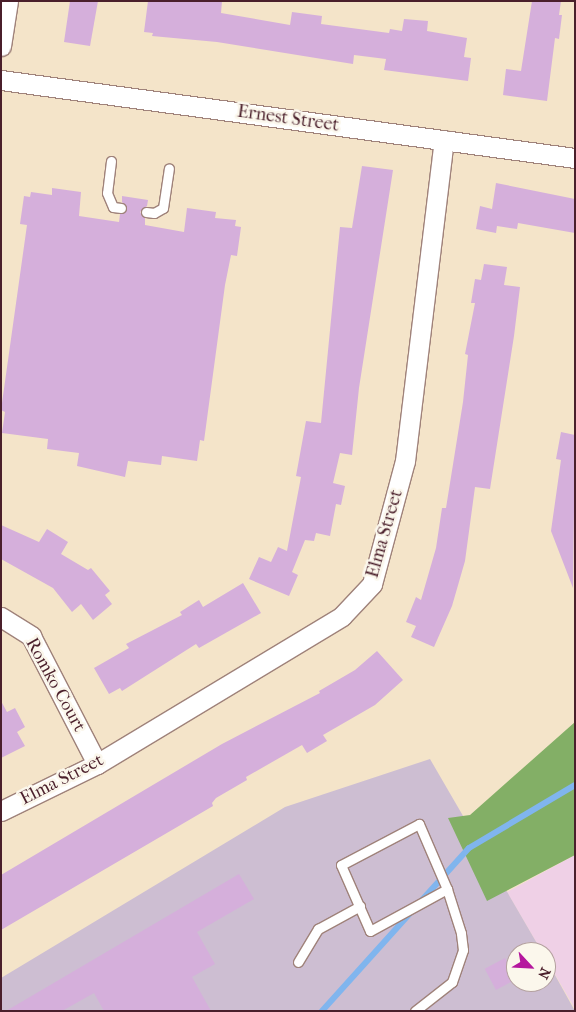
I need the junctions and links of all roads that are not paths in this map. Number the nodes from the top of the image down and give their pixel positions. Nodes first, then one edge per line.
1 (8, 1) edge
2 (1, 46) edge
3 (1, 80) edge
4 (444, 140) junction
5 (575, 158) edge
6 (111, 161) dead end
7 (170, 168) dead end
8 (121, 208) dead end
9 (146, 212) dead end
10 (1, 617) edge
11 (97, 764) junction
12 (1, 811) edge
13 (447, 889) junction
14 (360, 906) junction
15 (298, 962) dead end
16 (415, 1011) edge

1 - 2 street
3 - 4 street, Ernest Street
4 - 5 street, Ernest Street
4 - 11 street, Elma Street
6 - 8 lane
7 - 9 lane
10 - 11 street, Romko Court
11 - 12 street, Elma Street
13 - 14 lane
13 - 14 lane
13 - 16 lane
14 - 15 lane

